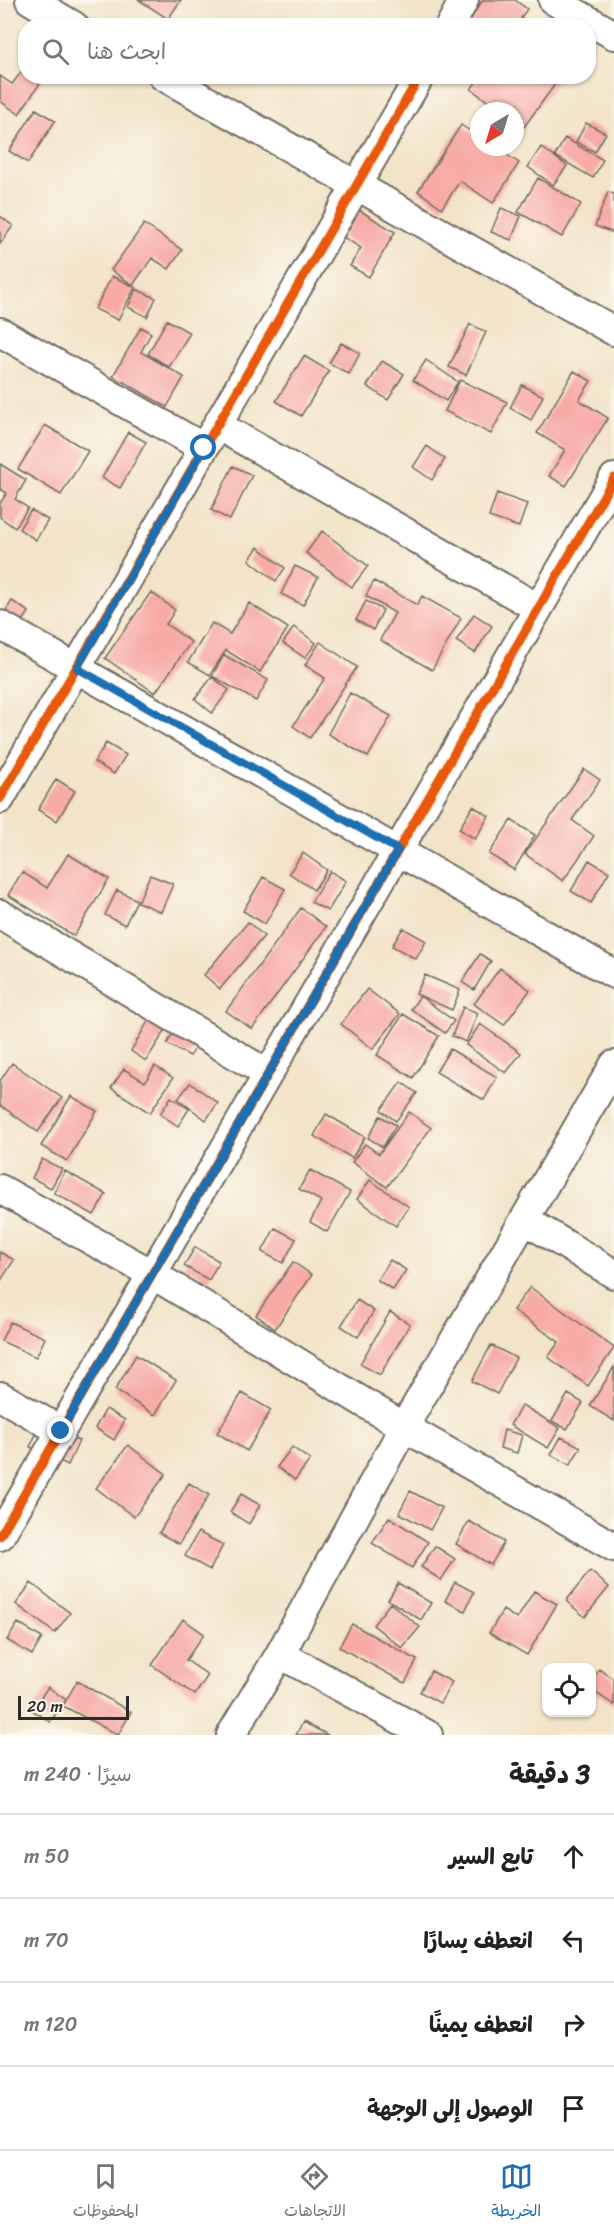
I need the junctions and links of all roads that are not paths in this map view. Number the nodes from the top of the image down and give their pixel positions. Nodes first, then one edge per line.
1 (30, 0) edge
2 (464, 0) edge
3 (553, 0) edge
4 (60, 18) edge
5 (454, 18) edge
6 (584, 18) edge
7 (596, 25) edge
8 (614, 35) edge
9 (177, 84) edge
10 (415, 84) edge
11 (356, 187) junction
12 (614, 331) edge
13 (0, 332) edge
14 (210, 437) junction
15 (614, 478) edge
16 (538, 608) junction
17 (0, 625) edge
18 (77, 668) junction
19 (0, 799) edge
20 (398, 850) junction
21 (0, 914) edge
22 (614, 974) edge
23 (614, 1065) edge
24 (268, 1074) junction
25 (0, 1189) edge
26 (525, 1220) junction
27 (152, 1274) junction
28 (614, 1274) edge
29 (0, 1396) edge
30 (405, 1427) junction
31 (61, 1431) junction
32 (0, 1536) edge
33 (614, 1547) edge
34 (280, 1654) junction
35 (231, 1735) edge
36 (428, 1735) edge

1 - 4 street
2 - 5 street
3 - 6 street
7 - 8 street
9 - 11 street
10 - 11 street
11 - 12 street
11 - 14 street
13 - 14 street
14 - 16 street
14 - 18 street
15 - 16 street
16 - 20 street
17 - 18 street
18 - 19 street
18 - 20 street
20 - 22 street
20 - 24 street
21 - 24 street
23 - 26 street
24 - 27 street
25 - 27 street
26 - 28 street
26 - 30 street
27 - 30 street
27 - 31 street
29 - 31 street
30 - 33 street
30 - 34 street
31 - 32 street
34 - 35 street
34 - 36 street

